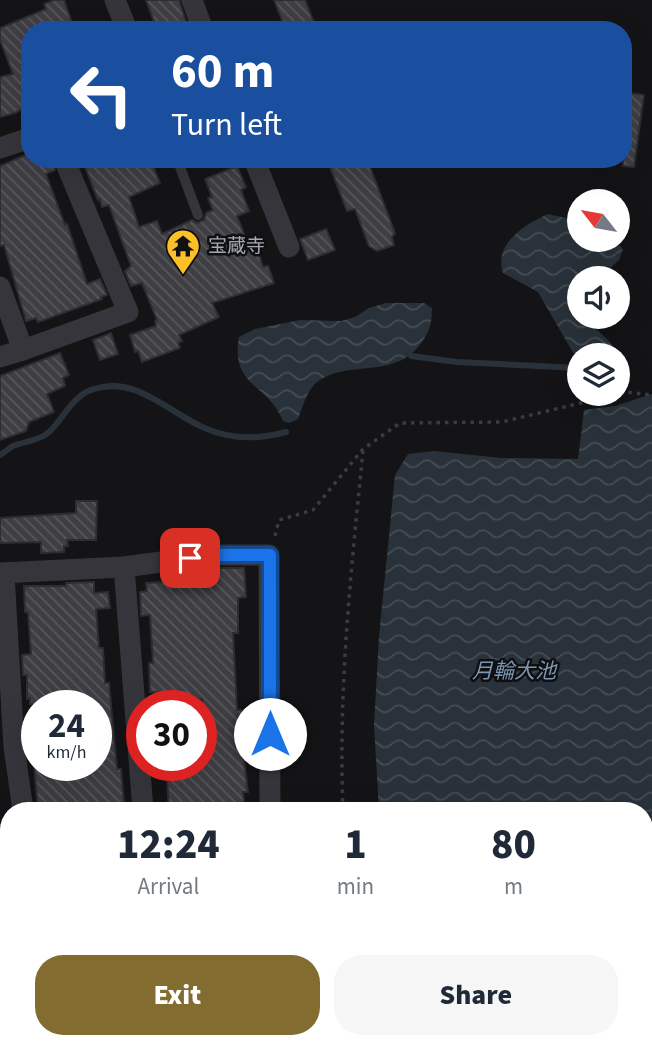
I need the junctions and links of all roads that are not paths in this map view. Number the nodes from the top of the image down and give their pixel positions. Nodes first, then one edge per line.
1 (115, 0) edge
2 (192, 0) edge
3 (123, 21) edge
4 (200, 21) edge
5 (21, 141) edge
6 (0, 148) edge
7 (68, 168) edge
8 (180, 168) edge
9 (258, 168) edge
10 (198, 215) dead end
11 (289, 247) dead end
12 (0, 287) edge
13 (23, 350) junction
14 (0, 357) edge
15 (124, 567) junction
16 (2, 574) edge
17 (22, 802) edge
18 (142, 802) edge
19 (270, 802) edge

1 - 3 street
2 - 4 street
5 - 6 street
7 - 13 street
8 - 10 lane
9 - 11 street
12 - 13 street
13 - 14 street
15 - 16 street
15 - 18 street
15 - 19 street
16 - 17 street

